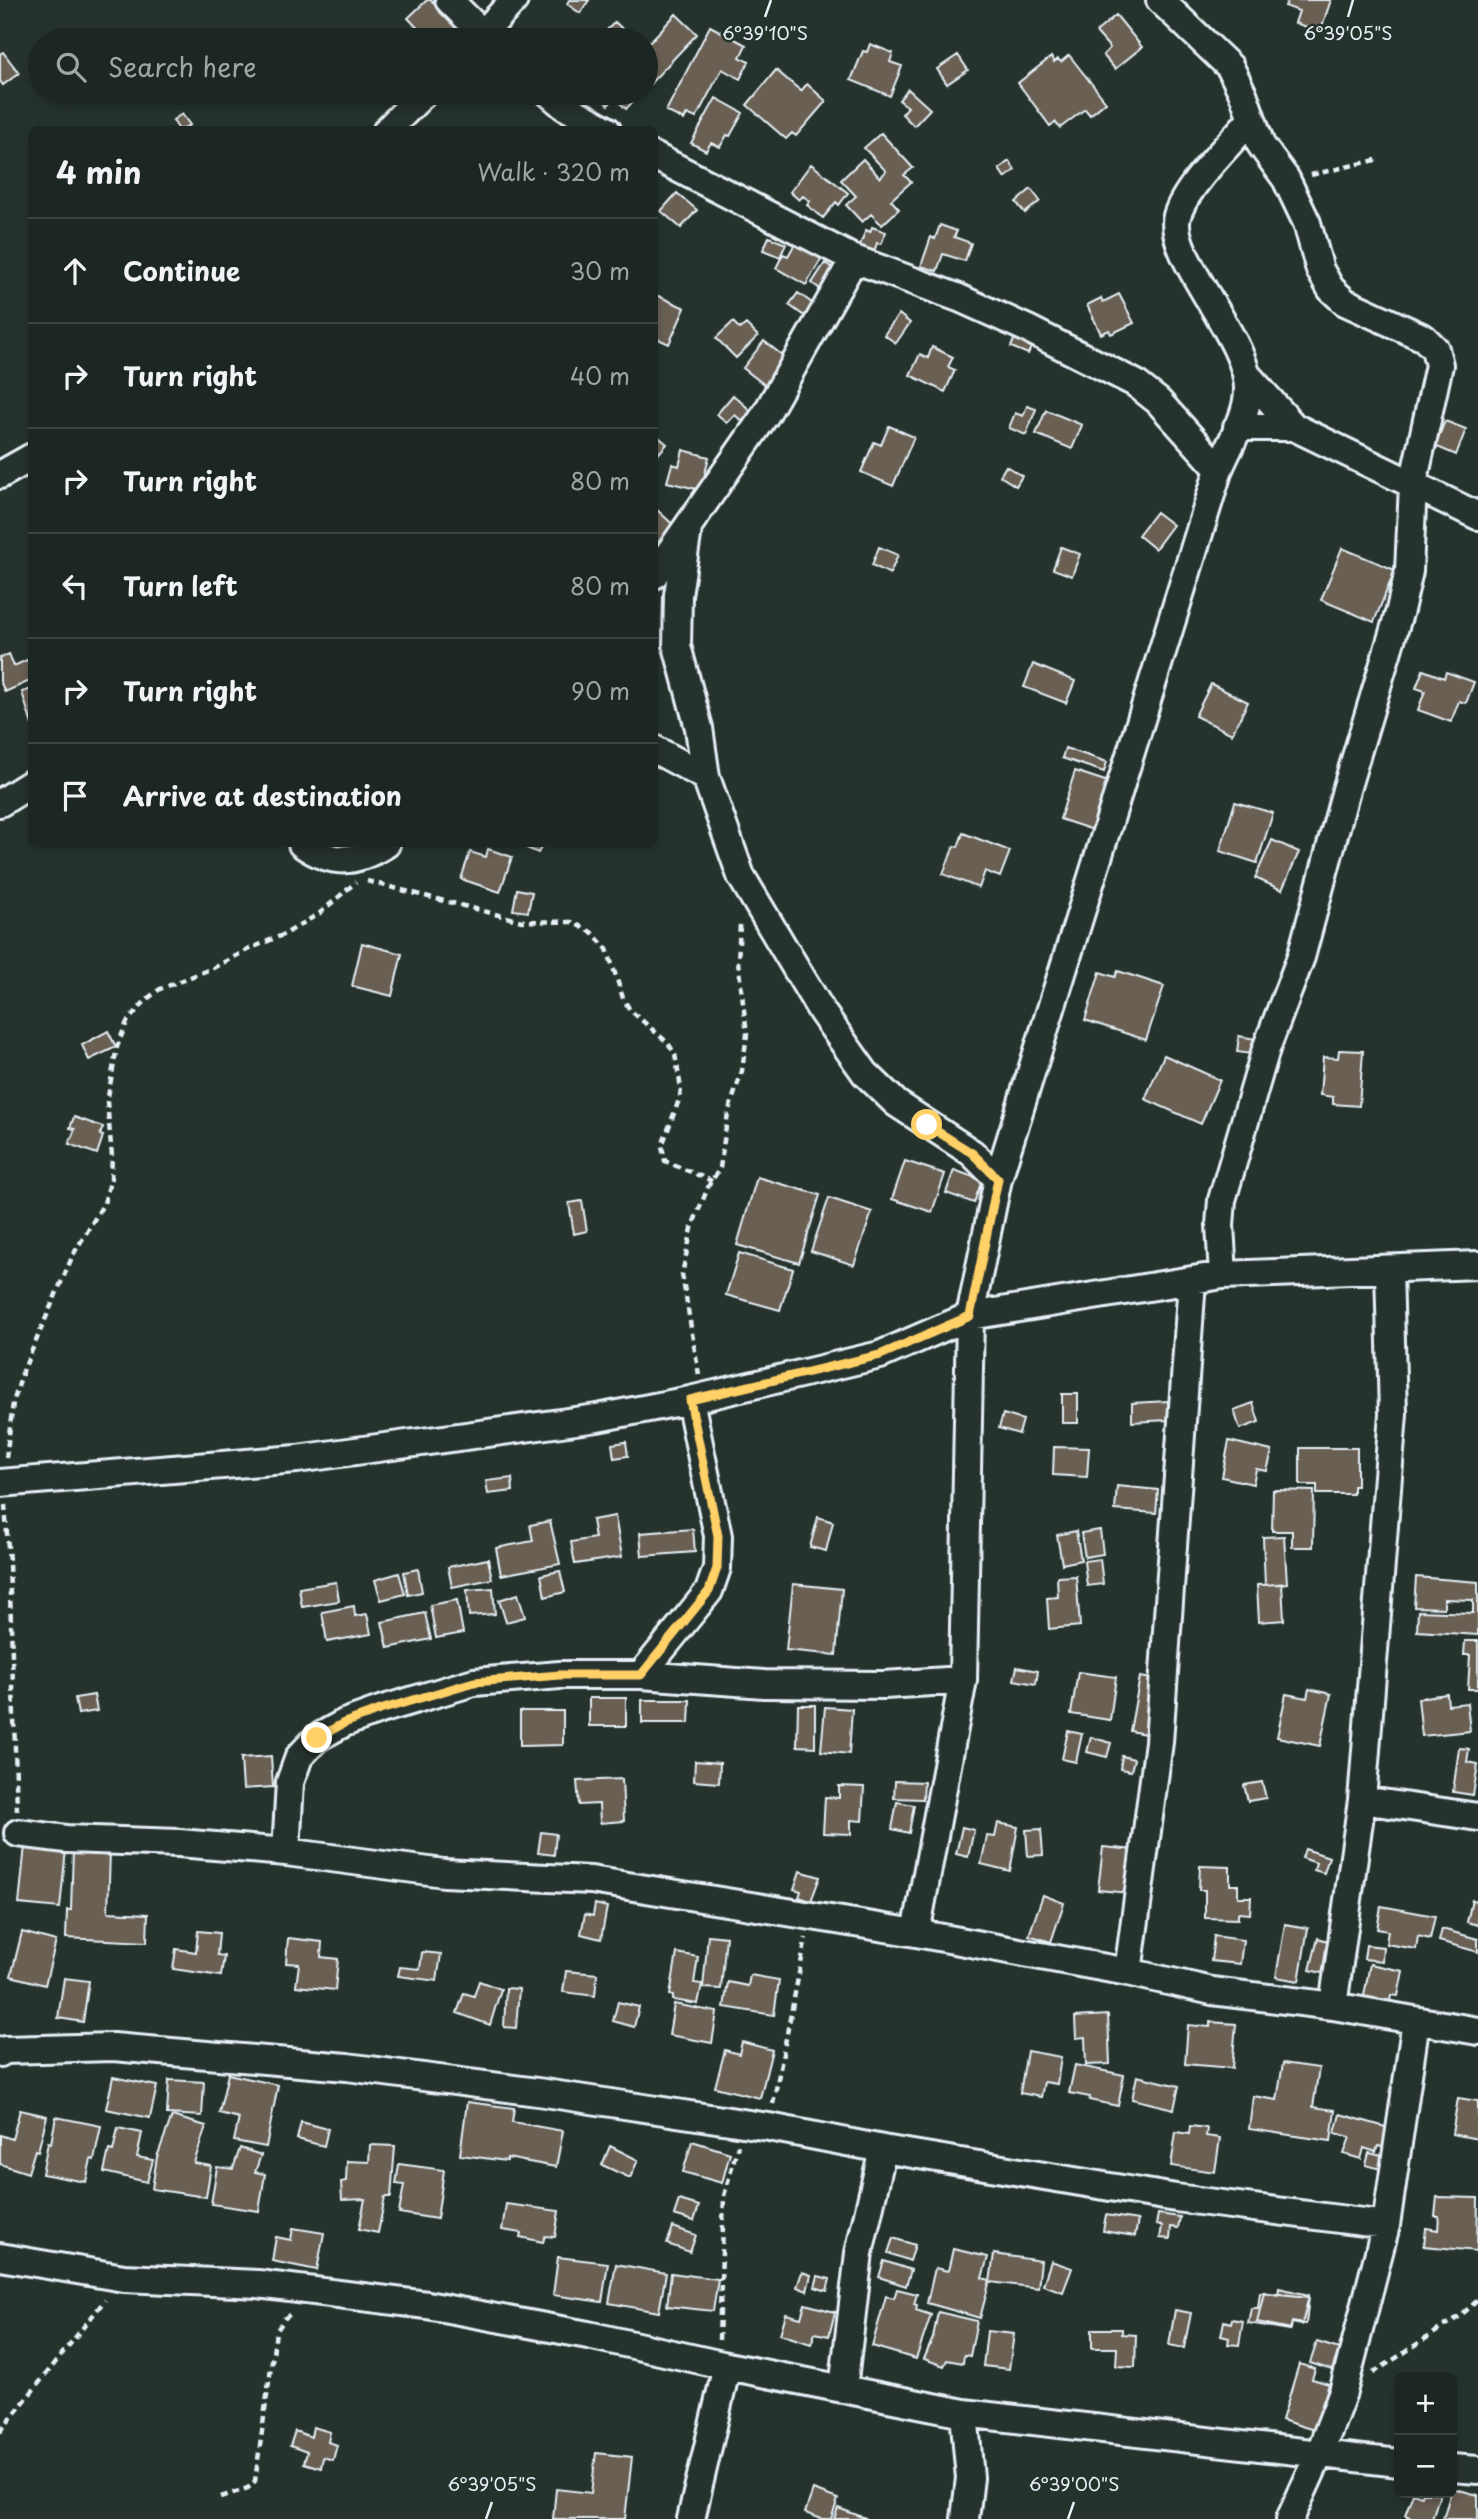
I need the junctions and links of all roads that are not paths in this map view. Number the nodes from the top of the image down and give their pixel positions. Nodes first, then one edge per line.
1 (449, 0) edge
2 (514, 0) edge
3 (1160, 0) edge
4 (474, 28) edge
5 (491, 28) edge
6 (412, 105) edge
7 (563, 105) edge
8 (1251, 119) junction
9 (391, 126) edge
10 (600, 126) edge
11 (658, 158) edge
12 (854, 259) junction
13 (1248, 376) junction
14 (1237, 427) junction
15 (1294, 427) junction
16 (28, 459) edge
17 (1219, 469) junction
18 (0, 475) edge
19 (1413, 484) junction
20 (1478, 516) edge
21 (688, 528) junction
22 (658, 569) edge
23 (658, 752) edge
24 (706, 777) junction
25 (28, 786) edge
26 (0, 803) edge
27 (308, 847) edge
28 (381, 847) edge
29 (998, 1179) junction
30 (1478, 1265) edge
31 (1389, 1270) junction
32 (1223, 1275) junction
33 (1192, 1281) junction
34 (970, 1316) junction
35 (696, 1398) junction
36 (2, 1483) edge
37 (641, 1675) junction
38 (963, 1680) junction
39 (1362, 1800) junction
40 (1478, 1817) edge
41 (18, 1833) road end
42 (286, 1852) junction
43 (916, 1933) junction
44 (1128, 1972) junction
45 (1333, 2006) junction
46 (1416, 2021) junction
47 (1478, 2031) edge
48 (0, 2053) edge
49 (883, 2149) junction
50 (1386, 2225) junction
51 (0, 2258) edge
52 (723, 2365) junction
53 (843, 2389) junction
54 (964, 2413) junction
55 (1319, 2455) junction
56 (1394, 2462) edge
57 (1457, 2468) edge
58 (1478, 2470) edge
59 (691, 2519) edge
60 (965, 2519) edge
61 (1290, 2519) edge

1 - 4 street
2 - 5 street
3 - 8 street
6 - 9 street
7 - 10 street
8 - 13 street
8 - 19 street
11 - 12 street
12 - 17 street
12 - 21 street
13 - 14 street
13 - 15 street
14 - 15 street
14 - 17 street
15 - 19 street
16 - 18 street
17 - 29 street
19 - 20 street
19 - 32 street
21 - 22 street
21 - 24 street
23 - 24 street
24 - 29 street
25 - 26 street
27 - 28 street
29 - 34 street
30 - 31 street
31 - 32 street
31 - 39 street
32 - 33 street
33 - 34 street
33 - 44 street
34 - 35 street
34 - 38 street
35 - 36 street
35 - 37 street
37 - 38 street
37 - 42 street
38 - 43 street
39 - 40 street
39 - 45 street
41 - 42 street
42 - 43 street
43 - 44 street
44 - 45 street
45 - 46 street
46 - 47 street
46 - 50 street
48 - 49 street
49 - 50 street
49 - 53 street
50 - 55 street
51 - 52 street
52 - 53 street
52 - 59 street
53 - 54 street
54 - 55 street
54 - 60 street
55 - 56 street
55 - 61 street
57 - 58 street

